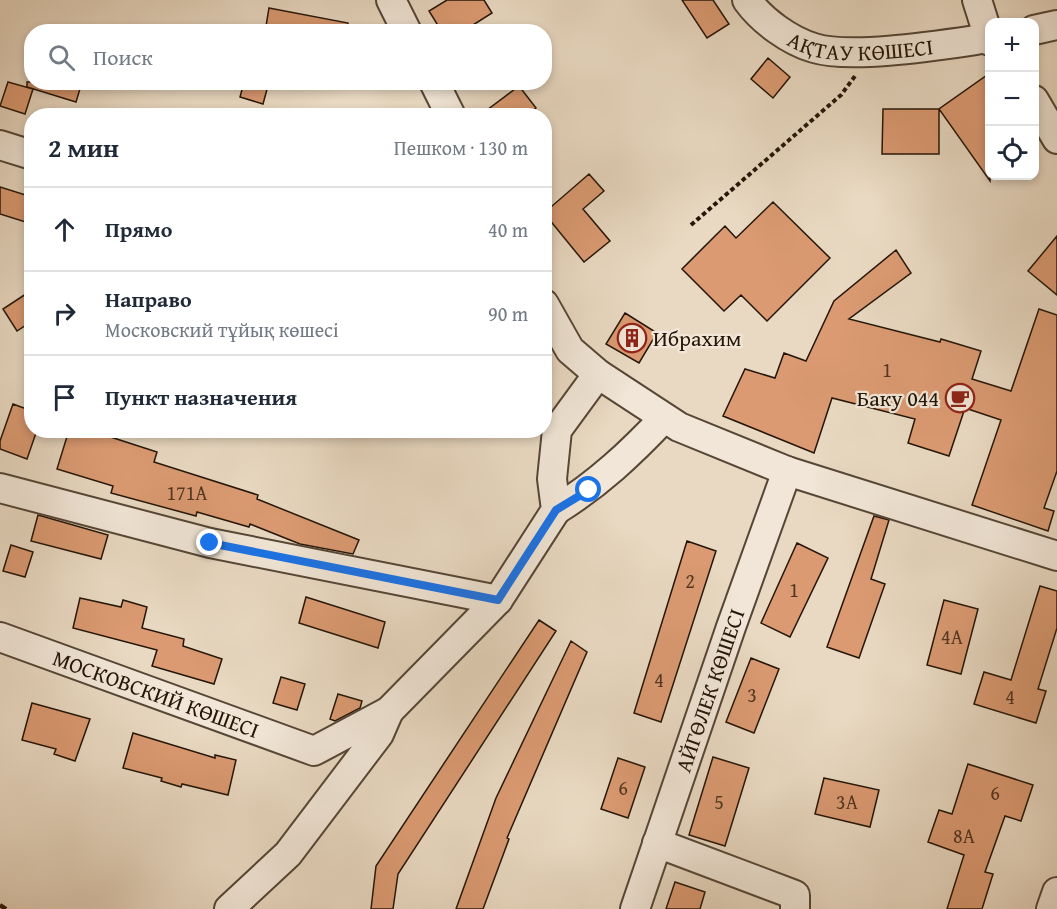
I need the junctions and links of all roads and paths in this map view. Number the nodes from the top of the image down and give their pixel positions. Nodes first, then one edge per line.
1 (391, 0) edge
2 (747, 0) edge
3 (977, 0) edge
4 (403, 24) edge
5 (1057, 25) edge
6 (985, 26) edge
7 (1039, 29) edge
8 (985, 39) edge
9 (874, 51) junction
10 (438, 90) edge
11 (1039, 107) edge
12 (447, 108) edge
13 (1057, 139) edge
14 (0, 145) edge
15 (24, 152) edge
16 (691, 225) dead end
17 (552, 318) edge
18 (598, 374) junction
19 (664, 418) junction
20 (787, 471) junction
21 (0, 488) edge
22 (556, 510) junction
23 (1057, 556) edge
24 (498, 600) junction
25 (0, 637) edge
26 (389, 711) junction
27 (657, 843) junction
28 (1057, 892) edge
29 (229, 909) edge
30 (635, 909) edge
31 (795, 909) edge
32 (1051, 909) edge

1 - 4 street
2 - 9 street, АҚТАУ КӨШЕСІ
3 - 6 street
5 - 7 street
8 - 9 street, АҚТАУ КӨШЕСІ
9 - 16 path
10 - 12 street
11 - 13 street
14 - 15 street
17 - 18 street
18 - 19 street
18 - 22 street
19 - 20 street
19 - 22 street
20 - 23 street
20 - 27 street, АЙГӨЛЕК КӨШЕСІ
21 - 24 street
22 - 24 street
24 - 26 street
25 - 26 street, МОСКОВСКИЙ КӨШЕСІ
26 - 29 street
27 - 30 street, АЙГӨЛЕК КӨШЕСІ
27 - 31 street
28 - 32 street

